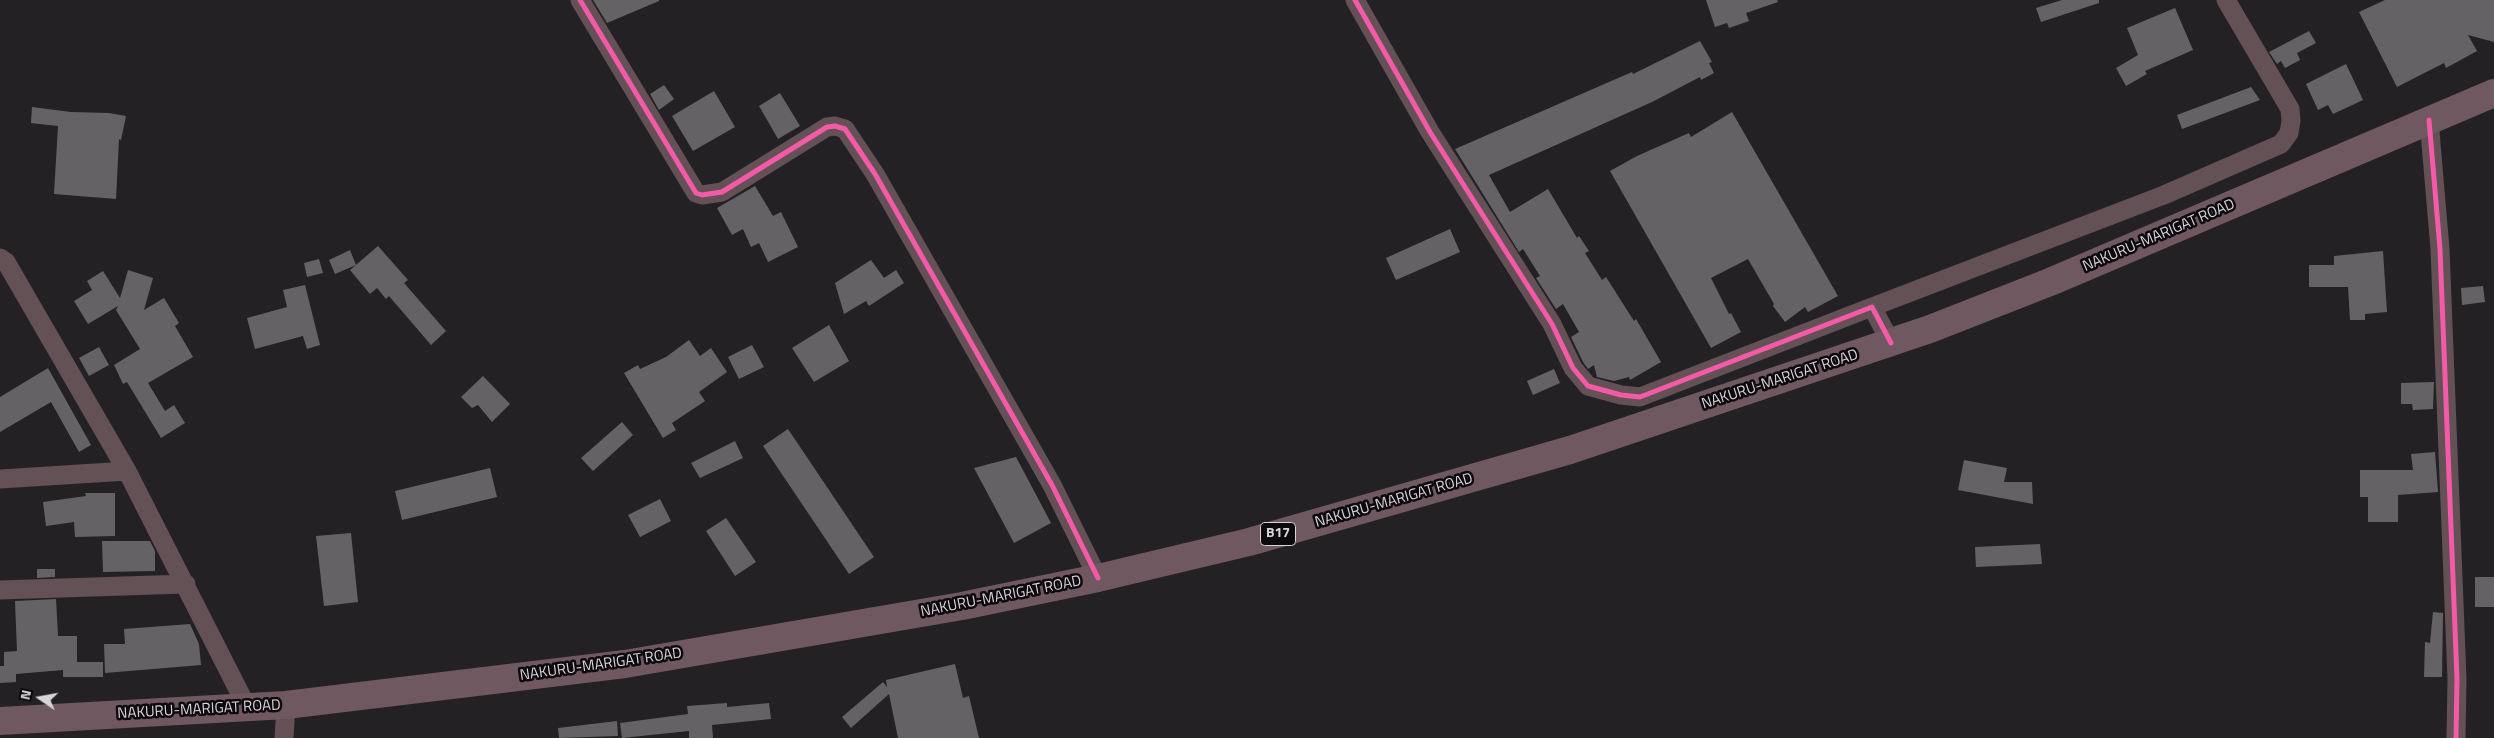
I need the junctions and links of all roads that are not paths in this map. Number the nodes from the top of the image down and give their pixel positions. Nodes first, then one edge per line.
1 (580, 0) edge
2 (1354, 0) edge
3 (2226, 0) edge
4 (2494, 93) edge
5 (2429, 120) junction
6 (0, 258) edge
7 (1872, 307) junction
8 (1891, 343) junction
9 (127, 471) junction
10 (0, 479) edge
11 (1098, 578) junction
12 (186, 584) junction
13 (0, 590) edge
14 (286, 705) junction
15 (247, 707) junction
16 (0, 721) edge
17 (284, 738) edge
18 (2456, 738) edge

1 - 11 street
2 - 7 street
3 - 7 street
4 - 5 main road, NAKURU-MARIGAT ROAD / B17
5 - 8 main road, NAKURU-MARIGAT ROAD / B17
5 - 18 street
6 - 9 street
7 - 8 street
8 - 11 main road, NAKURU-MARIGAT ROAD / B17
9 - 10 street
9 - 12 street
11 - 14 main road, NAKURU-MARIGAT ROAD / B17
12 - 13 street
12 - 15 street
14 - 15 main road, NAKURU-MARIGAT ROAD / B17
14 - 17 street
15 - 16 main road, NAKURU-MARIGAT ROAD / B17

